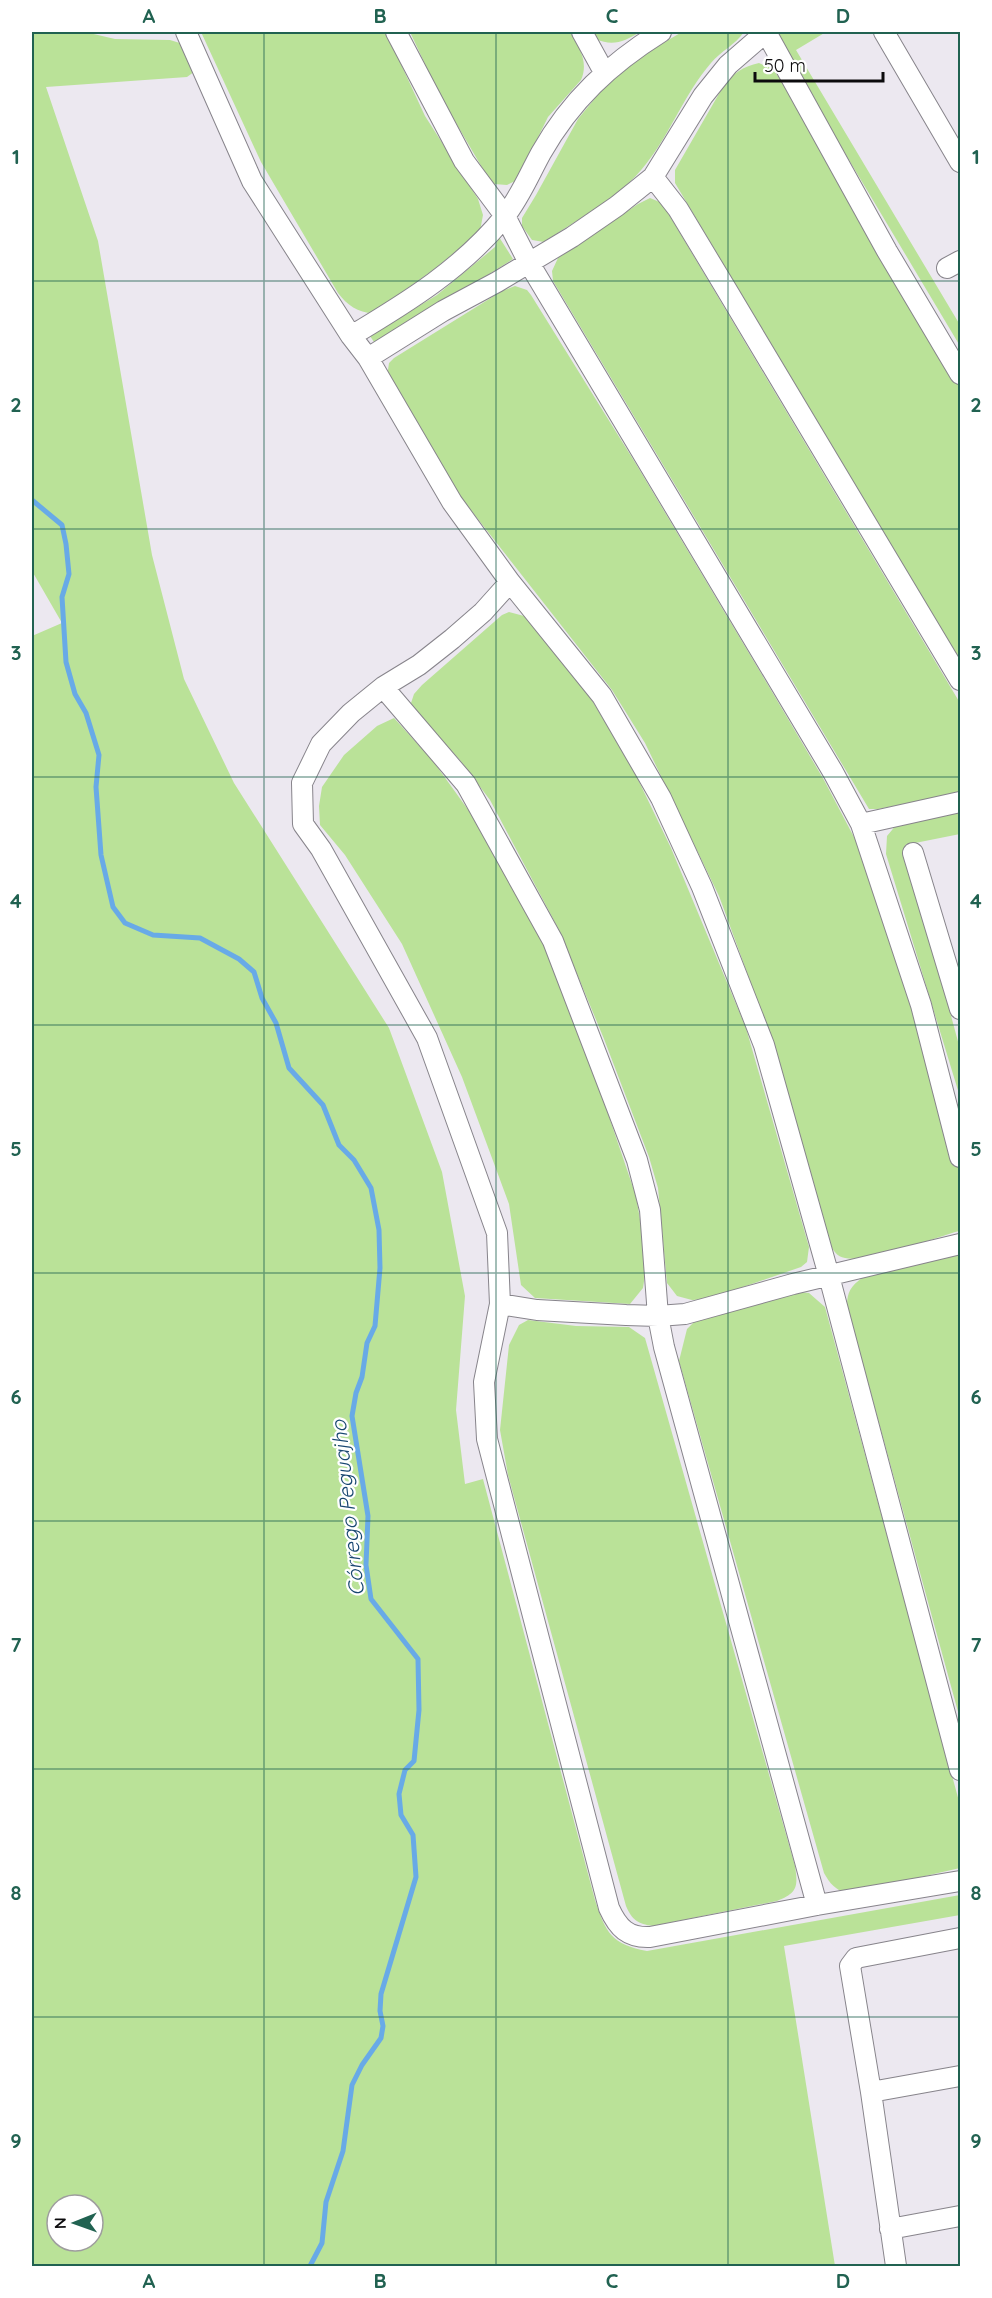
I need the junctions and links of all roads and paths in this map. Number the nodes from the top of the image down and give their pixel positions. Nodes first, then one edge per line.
1 (186, 32) edge
2 (396, 32) edge
3 (582, 32) edge
4 (661, 32) edge
5 (766, 32) edge
6 (884, 32) edge
7 (604, 72) junction
8 (960, 162) edge
9 (653, 177) junction
10 (504, 216) junction
11 (529, 263) junction
12 (351, 336) junction
13 (368, 358) junction
14 (960, 374) edge
15 (510, 582) junction
16 (960, 680) edge
17 (383, 687) junction
18 (960, 801) edge
19 (861, 824) junction
20 (913, 853) dead end
21 (952, 947) edge
22 (960, 1010) edge
23 (960, 1156) edge
24 (960, 1244) edge
25 (829, 1276) junction
26 (500, 1304) junction
27 (658, 1316) junction
28 (960, 1770) edge
29 (960, 1881) edge
30 (817, 1905) junction
31 (960, 1938) edge
32 (960, 2076) edge
33 (871, 2092) junction
34 (960, 2216) edge
35 (890, 2229) junction
36 (896, 2266) edge

1 - 12 street
2 - 10 street
3 - 7 street
4 - 7 street
5 - 9 street
5 - 14 street
6 - 8 street
7 - 10 street
9 - 11 street
9 - 16 street
10 - 11 street
10 - 12 street
11 - 13 street
11 - 19 street
12 - 13 street
13 - 15 street
15 - 17 street
15 - 25 street
17 - 26 street
17 - 27 street
18 - 19 street
19 - 23 street
20 - 21 street
21 - 22 street
24 - 25 street
25 - 27 street
25 - 28 street
26 - 27 street
26 - 30 street
27 - 30 street
29 - 30 street
31 - 33 street
32 - 33 street
33 - 35 street
34 - 35 street
35 - 36 street

